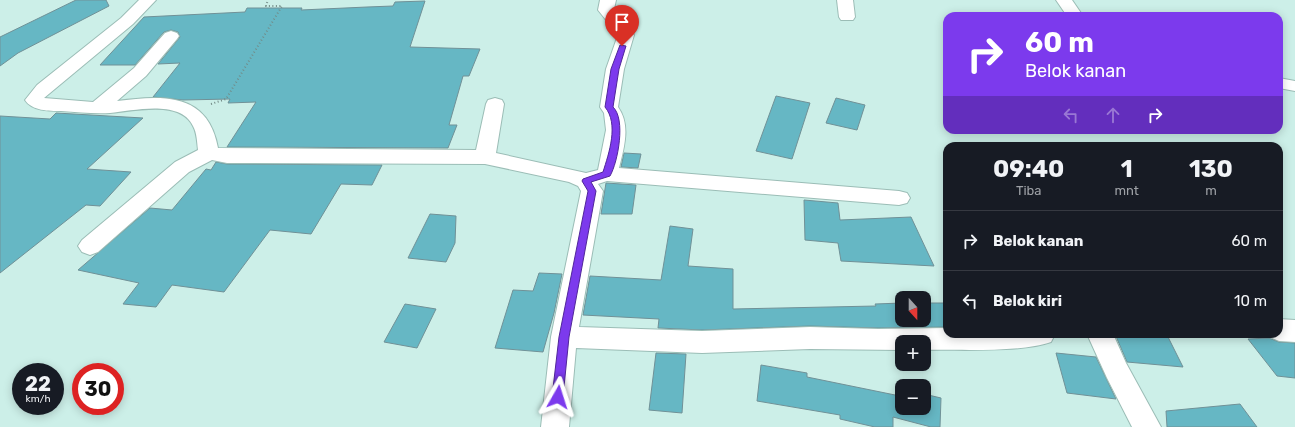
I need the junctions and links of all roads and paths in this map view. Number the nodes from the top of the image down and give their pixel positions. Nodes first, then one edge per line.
1 (148, 0) edge
2 (268, 0) edge
3 (608, 0) edge
4 (845, 0) edge
5 (1064, 0) edge
6 (1072, 12) edge
7 (847, 17) dead end
8 (171, 36) dead end
9 (1283, 84) edge
10 (1295, 86) edge
11 (495, 104) dead end
12 (98, 108) junction
13 (200, 120) junction
14 (209, 153) junction
15 (484, 157) junction
16 (607, 174) junction
17 (586, 181) junction
18 (899, 198) dead end
19 (90, 246) dead end
20 (1283, 330) edge
21 (1295, 331) edge
22 (564, 337) junction
23 (966, 338) edge
24 (1102, 338) edge
25 (555, 427) edge
26 (1147, 427) edge

1 - 12 street
2 - 13 path
3 - 16 street
4 - 7 street
5 - 6 street
8 - 12 street
9 - 10 street
11 - 15 street
12 - 13 street
13 - 14 street
14 - 15 street
14 - 19 street
15 - 17 street
16 - 17 street
16 - 18 street
17 - 22 street
20 - 21 street
22 - 23 street
22 - 25 street
24 - 26 street

